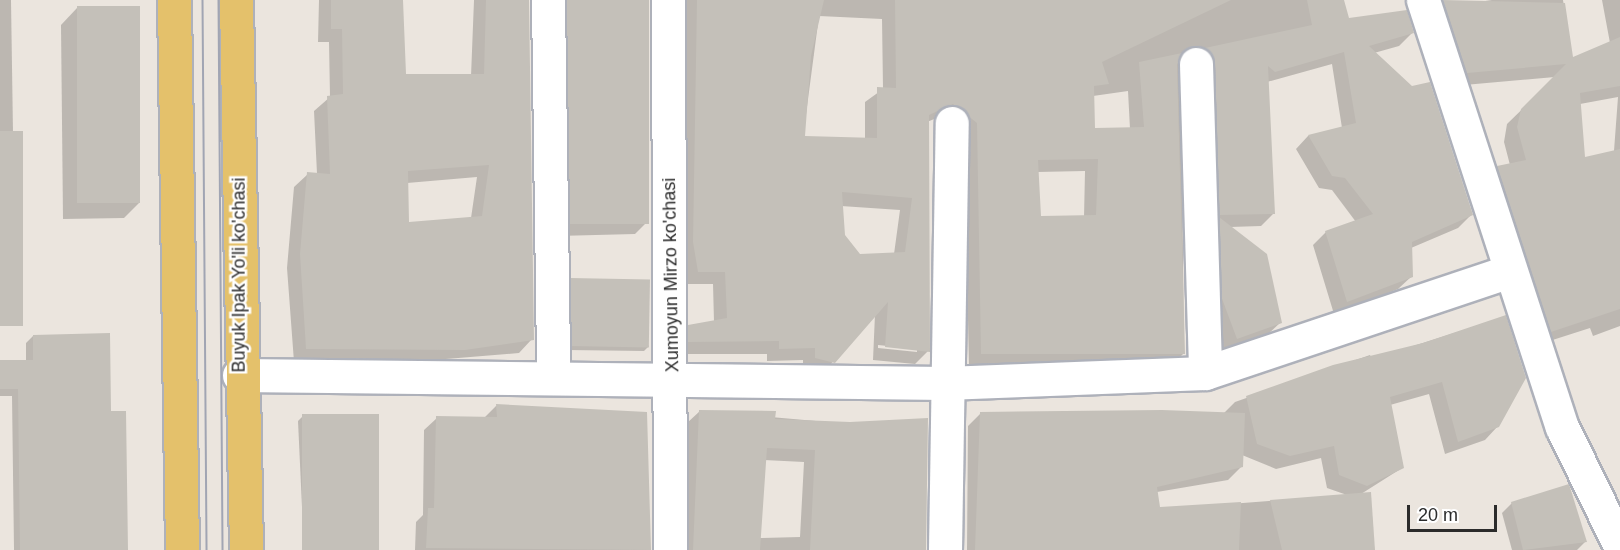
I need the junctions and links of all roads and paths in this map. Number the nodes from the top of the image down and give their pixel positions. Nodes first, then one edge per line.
1 (174, 0) edge
2 (236, 0) edge
3 (548, 0) edge
4 (668, 0) edge
5 (1423, 0) edge
6 (1196, 64) dead end
7 (952, 123) dead end
8 (1509, 271) junction
9 (1205, 373) junction
10 (239, 375) junction
11 (553, 376) junction
12 (672, 377) junction
13 (945, 383) junction
14 (1620, 546) edge
15 (182, 550) edge
16 (246, 550) edge
17 (670, 550) edge
18 (945, 550) edge

1 - 15 main road
2 - 10 main road, Buyuk Ipak Yo'li ko'chasi
3 - 11 street
4 - 12 street, Xumoyun Mirzo ko'chasi
5 - 8 street
6 - 9 street
7 - 13 street
8 - 9 street
8 - 14 street
9 - 13 street
10 - 11 street
10 - 16 main road, Buyuk Ipak Yo'li ko'chasi
11 - 12 street
12 - 13 street
12 - 17 street, Xumoyun Mirzo ko'chasi
13 - 18 street

